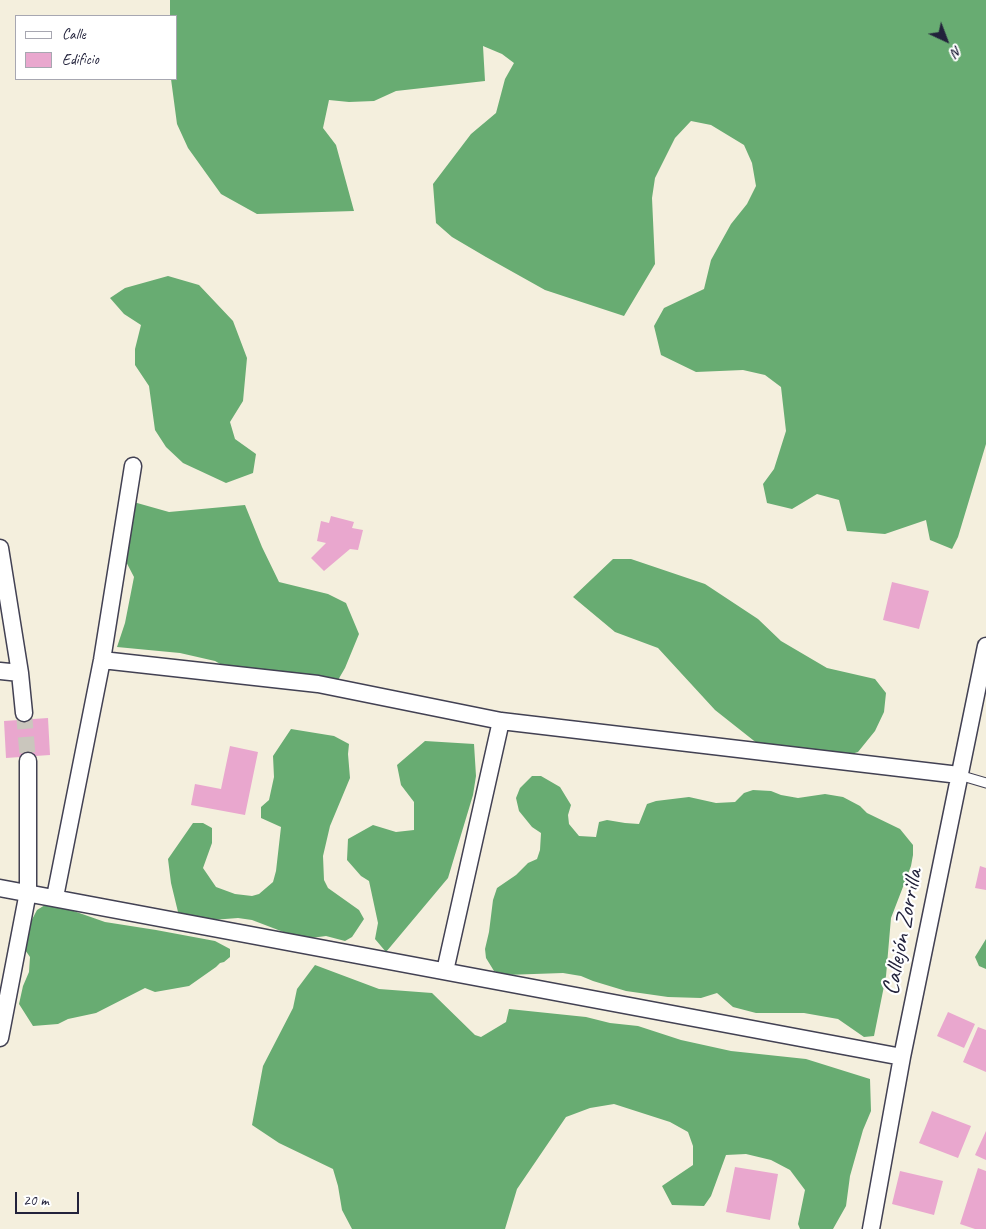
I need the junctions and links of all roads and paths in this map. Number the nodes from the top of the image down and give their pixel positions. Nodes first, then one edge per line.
1 (133, 466) dead end
2 (0, 548) edge
3 (986, 646) edge
4 (102, 660) junction
5 (0, 671) edge
6 (20, 673) junction
7 (24, 713) tunnel mouth
8 (501, 721) junction
9 (28, 761) tunnel mouth
10 (959, 775) junction
11 (986, 783) edge
12 (0, 888) edge
13 (28, 892) junction
14 (55, 897) junction
15 (445, 971) junction
16 (0, 1038) edge
17 (902, 1057) junction
18 (871, 1229) edge

1 - 4 street
2 - 6 street
3 - 10 street, Callejón Zorrilla
4 - 8 street
4 - 14 street
5 - 6 street
6 - 7 street
8 - 10 street
8 - 15 street
9 - 13 street
10 - 11 lane
10 - 17 street, Callejón Zorrilla
12 - 13 street
13 - 14 street
13 - 16 street
14 - 15 street
15 - 17 street
17 - 18 street, Callejón Zorrilla

